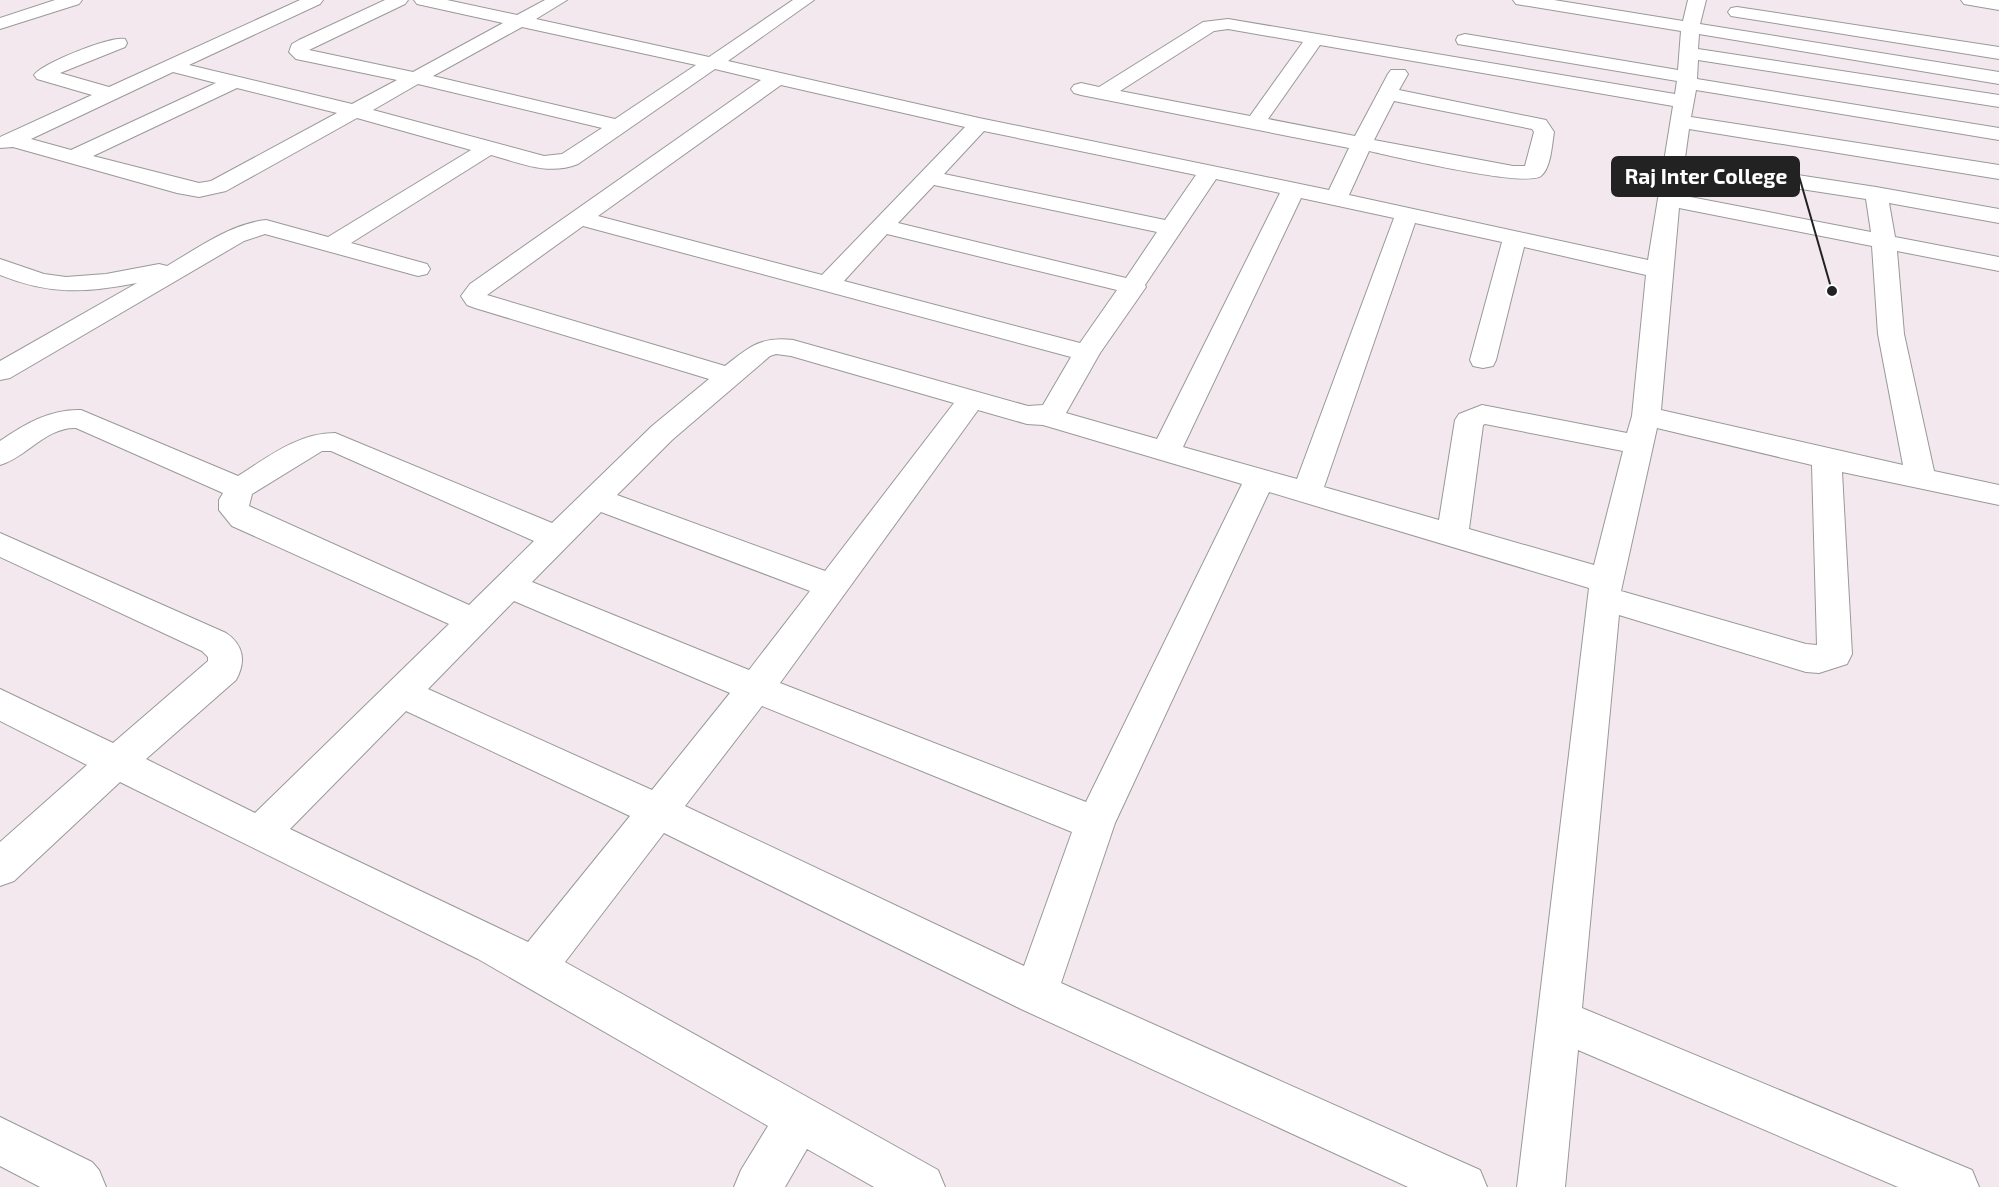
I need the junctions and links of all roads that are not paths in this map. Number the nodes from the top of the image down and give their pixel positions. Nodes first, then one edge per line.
1 (73, 0) edge
2 (314, 0) edge
3 (399, 0) edge
4 (423, 0) edge
5 (558, 0) edge
6 (805, 0) edge
7 (1522, 0) edge
8 (1970, 0) edge
9 (1999, 5) edge
10 (4, 20) edge
11 (517, 21) junction
12 (1517, 25) dead end
13 (1592, 37) dead end
14 (1315, 39) junction
15 (1465, 40) dead end
16 (1694, 41) edge
17 (118, 44) dead end
18 (1511, 47) junction
19 (1999, 53) edge
20 (1408, 55) junction
21 (1586, 60) junction
22 (712, 63) junction
23 (171, 66) junction
24 (416, 78) junction
25 (777, 78) junction
26 (1999, 78) edge
27 (234, 82) junction
28 (1081, 89) dead end
29 (1103, 93) junction
30 (111, 94) junction
31 (1388, 94) junction
32 (1999, 101) edge
33 (355, 111) junction
34 (1256, 122) junction
35 (979, 124) junction
36 (619, 126) junction
37 (1999, 134) edge
38 (6, 142) edge
39 (1362, 143) junction
40 (488, 148) junction
41 (73, 157) junction
42 (1673, 163) junction
43 (1210, 171) junction
44 (1999, 172) edge
45 (928, 177) junction
46 (1293, 190) junction
47 (1876, 194) junction
48 (1336, 199) junction
49 (1670, 200) junction
50 (1407, 214) junction
51 (1999, 216) edge
52 (580, 218) junction
53 (882, 226) junction
54 (1171, 228) junction
55 (1515, 238) junction
56 (1884, 242) junction
57 (332, 245) junction
58 (1999, 264) edge
59 (0, 266) edge
60 (184, 266) junction
61 (418, 269) dead end
62 (1659, 270) junction
63 (828, 283) junction
64 (1134, 287) junction
65 (1087, 352) junction
66 (1483, 360) dead end
67 (0, 372) edge
68 (728, 376) junction
69 (972, 399) junction
70 (1044, 416) junction
71 (1642, 430) junction
72 (1166, 451) junction
73 (0, 455) edge
74 (1827, 459) junction
75 (1260, 479) junction
76 (1921, 479) junction
77 (240, 488) junction
78 (1307, 493) junction
79 (1999, 495) edge
80 (596, 499) junction
81 (1452, 536) junction
82 (557, 538) junction
83 (0, 544) edge
84 (509, 586) junction
85 (832, 586) junction
86 (1605, 590) junction
87 (474, 621) junction
88 (755, 688) junction
89 (402, 693) junction
90 (0, 704) edge
91 (116, 762) junction
92 (658, 811) junction
93 (1095, 823) junction
94 (260, 834) junction
95 (0, 868) edge
96 (535, 968) junction
97 (1036, 994) junction
98 (1559, 1020) junction
99 (799, 1118) junction
100 (0, 1141) edge
101 (82, 1187) edge
102 (758, 1187) edge
103 (921, 1187) edge
104 (1463, 1187) edge
105 (1541, 1187) edge
106 (1955, 1187) edge

1 - 10 street
2 - 23 street
3 - 24 street
4 - 11 street
5 - 11 street
6 - 22 street
7 - 16 street
8 - 9 street
11 - 22 street
11 - 24 street
12 - 18 street
13 - 21 street
14 - 20 street
14 - 29 street
14 - 34 street
15 - 18 street
16 - 19 street
16 - 20 street
16 - 21 street
16 - 26 street
16 - 32 street
16 - 37 street
16 - 42 street
16 - 44 street
17 - 30 street
18 - 21 street
20 - 31 street
22 - 25 street
22 - 36 street
23 - 27 street
23 - 30 street
24 - 33 street
24 - 36 street
25 - 35 street
25 - 52 street
27 - 33 street
27 - 41 street
28 - 29 street
29 - 34 street
30 - 38 street
31 - 39 street
31 - 39 street
33 - 40 street
33 - 41 street
34 - 39 street
35 - 43 street
35 - 45 street
36 - 40 street
38 - 41 street
39 - 48 street
40 - 57 street
42 - 47 street
42 - 49 street
43 - 46 street
43 - 54 street
45 - 53 street
45 - 54 street
46 - 48 street
46 - 72 street
47 - 51 street
47 - 56 street
48 - 50 street
49 - 56 street
49 - 62 street
50 - 55 street
50 - 78 street
52 - 63 street
52 - 68 street
53 - 63 street
53 - 64 street
54 - 64 street
55 - 62 street
55 - 66 street
56 - 58 street
56 - 76 street
57 - 60 street
57 - 61 street
59 - 60 street
60 - 67 street
62 - 71 street
63 - 65 street
64 - 65 street
65 - 70 street
68 - 69 street
68 - 80 street
69 - 70 street
69 - 85 street
70 - 72 street
71 - 74 street
71 - 81 street
71 - 86 street
72 - 75 street
73 - 77 street
74 - 76 street
74 - 86 street
75 - 78 street
75 - 93 street
76 - 79 street
77 - 82 street
77 - 87 street
78 - 81 street
80 - 82 street
80 - 85 street
81 - 86 street
82 - 84 street
83 - 91 street
84 - 87 street
84 - 88 street
85 - 88 street
86 - 98 street
87 - 89 street
88 - 92 street
88 - 93 street
89 - 92 street
89 - 94 street
90 - 91 street
91 - 94 street
91 - 95 street
92 - 96 street
92 - 97 street
93 - 97 street
94 - 96 street
96 - 99 street
97 - 104 street
98 - 105 street
98 - 106 street
99 - 102 street
99 - 103 street
100 - 101 street

